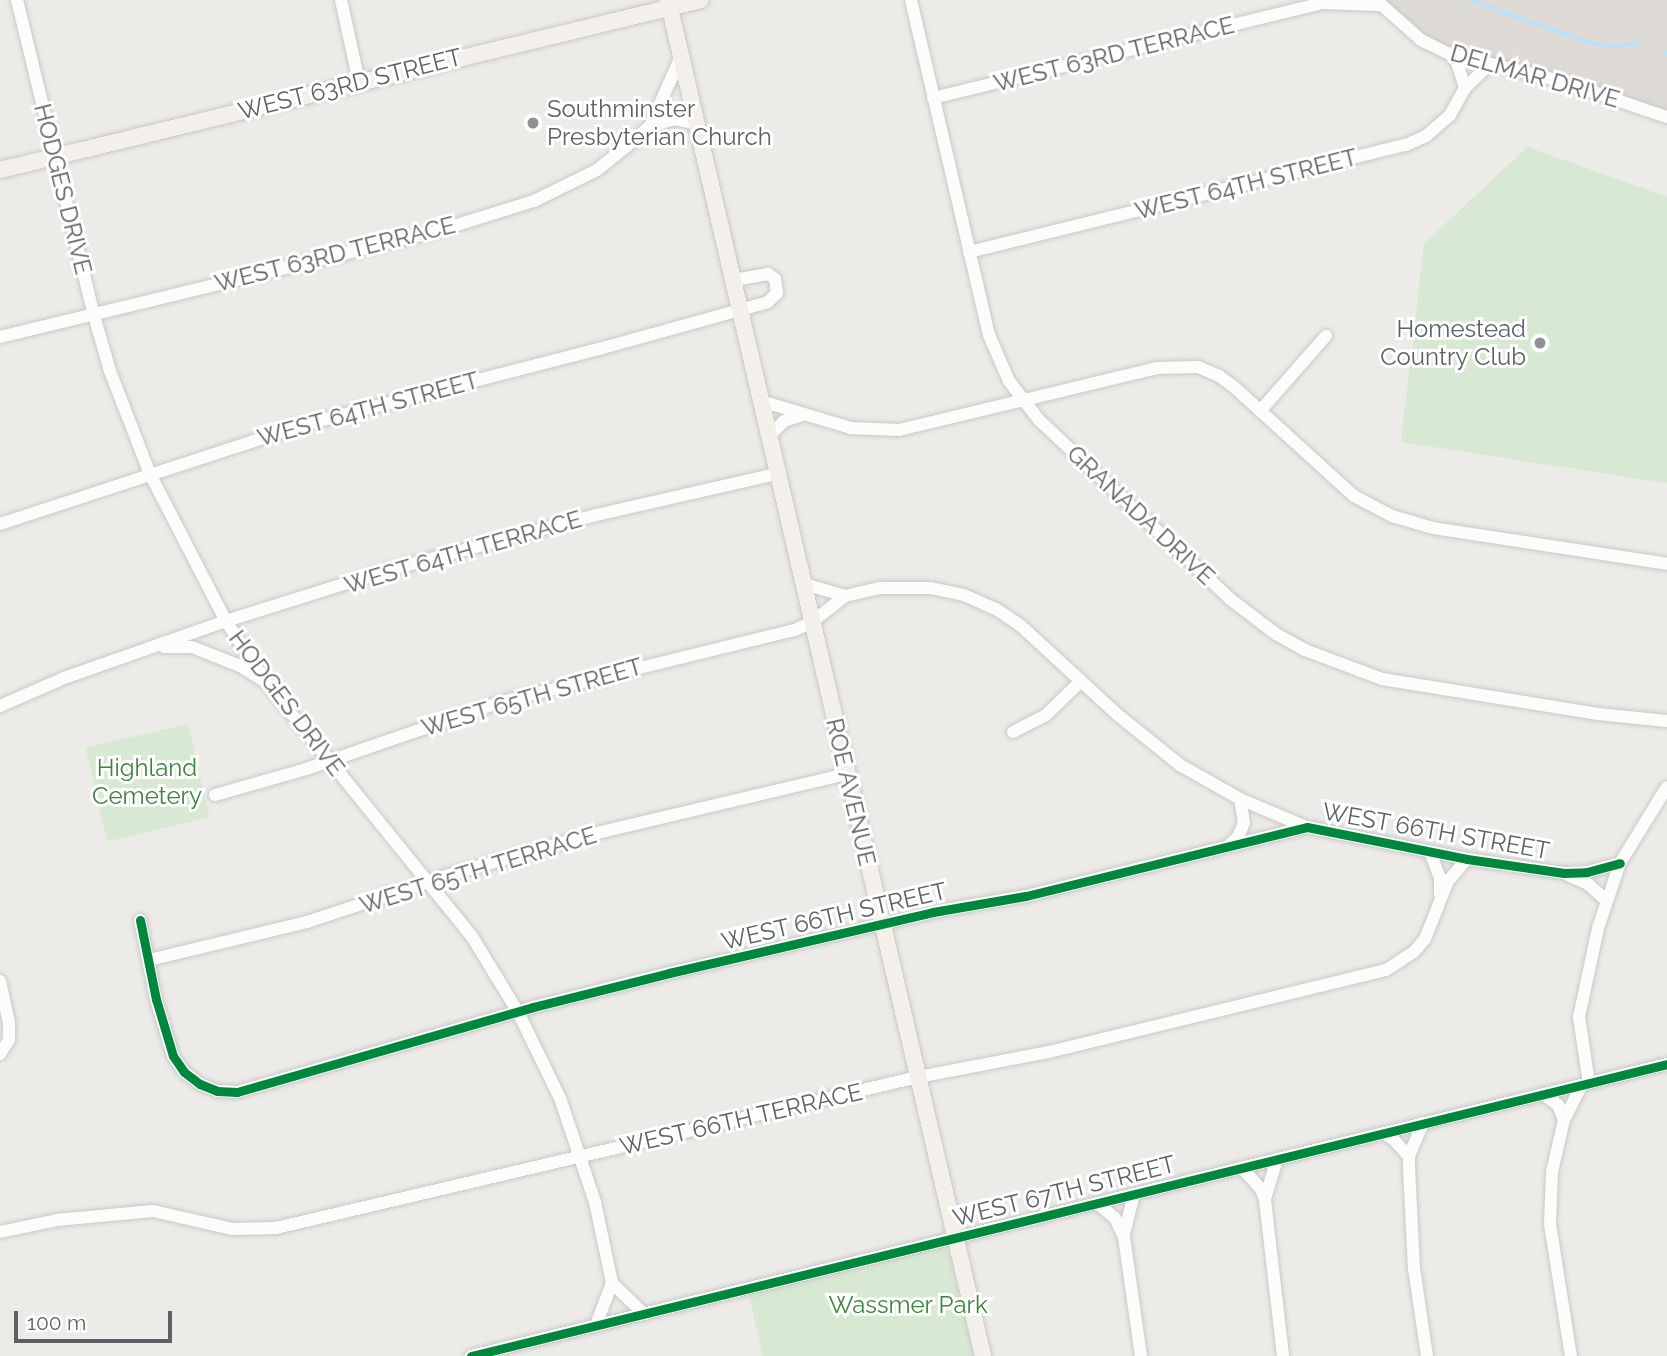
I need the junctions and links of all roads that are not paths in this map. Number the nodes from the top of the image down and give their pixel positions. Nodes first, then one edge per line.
1 (17, 0) edge
2 (341, 0) edge
3 (701, 0) edge
4 (911, 0) edge
5 (1325, 1) edge
6 (1377, 2) edge
7 (668, 4) edge
8 (1450, 54) junction
9 (680, 59) junction
10 (1490, 64) junction
11 (359, 82) junction
12 (1465, 88) junction
13 (933, 97) junction
14 (1667, 117) edge
15 (695, 123) junction
16 (650, 125) junction
17 (54, 156) junction
18 (0, 170) edge
19 (969, 252) junction
20 (733, 280) junction
21 (740, 309) junction
22 (93, 312) junction
23 (1326, 336) dead end
24 (0, 337) edge
25 (1024, 400) junction
26 (761, 401) junction
27 (1260, 411) junction
28 (803, 415) junction
29 (769, 436) junction
30 (150, 474) junction
31 (777, 474) junction
32 (0, 524) edge
33 (1667, 564) edge
34 (804, 584) junction
35 (845, 596) junction
36 (226, 621) junction
37 (812, 622) junction
38 (153, 647) junction
39 (264, 681) junction
40 (1081, 681) junction
41 (0, 706) edge
42 (1666, 722) edge
43 (1013, 732) dead end
44 (329, 762) junction
45 (847, 775) junction
46 (1667, 787) edge
47 (215, 795) dead end
48 (1240, 799) junction
49 (1307, 827) junction
50 (1227, 846) junction
51 (1430, 852) junction
52 (1467, 859) junction
53 (1620, 863) junction
54 (1564, 873) junction
55 (429, 881) junction
56 (1440, 898) junction
57 (1607, 901) junction
58 (140, 920) dead end
59 (882, 924) junction
60 (149, 960) junction
61 (0, 983) edge
62 (519, 1012) junction
63 (0, 1054) edge
64 (1667, 1064) edge
65 (918, 1077) junction
66 (1585, 1084) junction
67 (1543, 1094) junction
68 (1564, 1120) junction
69 (1423, 1123) junction
70 (1383, 1133) junction
71 (581, 1156) junction
72 (1409, 1156) junction
73 (1277, 1159) junction
74 (1242, 1168) junction
75 (1134, 1194) junction
76 (1265, 1200) junction
77 (1097, 1203) junction
78 (0, 1232) edge
79 (1124, 1237) junction
80 (956, 1238) junction
81 (612, 1283) junction
82 (644, 1314) junction
83 (596, 1325) junction
84 (471, 1356) edge
85 (983, 1356) edge
86 (1141, 1356) edge
87 (1283, 1356) edge
88 (1427, 1356) edge
89 (1572, 1356) edge

1 - 17 street, HODGES DRIVE
2 - 11 street
3 - 7 main road, WEST 63RD STREET
4 - 13 street, GRANADA DRIVE
5 - 6 street, WEST 63RD TERRACE
5 - 13 street, WEST 63RD TERRACE
6 - 8 street, DELMAR DRIVE
7 - 9 main road, ROE AVENUE
7 - 11 main road, WEST 63RD STREET
8 - 10 street, DELMAR DRIVE
8 - 12 street
9 - 15 main road, ROE AVENUE
9 - 16 street, WEST 63RD TERRACE
10 - 12 street, WEST 64TH STREET
10 - 14 street, DELMAR DRIVE
11 - 17 main road, WEST 63RD STREET
12 - 19 street, WEST 64TH STREET
13 - 19 street, GRANADA DRIVE
15 - 16 street
15 - 20 main road, ROE AVENUE
16 - 22 street, WEST 63RD TERRACE
17 - 18 main road, WEST 63RD STREET
17 - 22 street, HODGES DRIVE
19 - 25 street, GRANADA DRIVE
20 - 21 main road, ROE AVENUE
20 - 21 street
21 - 26 main road, ROE AVENUE
21 - 30 street, WEST 64TH STREET
22 - 24 street, WEST 63RD TERRACE
22 - 30 street, HODGES DRIVE
23 - 27 street
25 - 27 street
25 - 28 street
25 - 42 street, GRANADA DRIVE
26 - 28 street
26 - 29 main road, ROE AVENUE
27 - 33 street
28 - 29 street
29 - 31 main road, ROE AVENUE
30 - 32 street, WEST 64TH STREET
30 - 36 street, HODGES DRIVE
31 - 34 main road, ROE AVENUE
31 - 36 street, WEST 64TH TERRACE
34 - 35 street, WEST 65TH STREET
34 - 37 main road, ROE AVENUE
35 - 37 street, WEST 65TH STREET
35 - 40 street, WEST 65TH STREET
36 - 38 street, WEST 64TH TERRACE
36 - 39 street, HODGES DRIVE
37 - 44 street, WEST 65TH STREET
37 - 45 main road, ROE AVENUE
38 - 39 street, WEST 64TH TERRACE
38 - 41 street, WEST 64TH TERRACE
39 - 44 street, HODGES DRIVE
40 - 43 street
40 - 48 street, WEST 65TH STREET
44 - 47 street, WEST 65TH STREET
44 - 55 street, HODGES DRIVE
45 - 55 street, WEST 65TH TERRACE
45 - 59 main road, ROE AVENUE
46 - 53 street
48 - 49 street, WEST 65TH STREET
48 - 50 street
49 - 50 street, WEST 66TH STREET
49 - 51 street, WEST 66TH STREET
50 - 59 street, WEST 66TH STREET
51 - 52 street, WEST 66TH STREET
51 - 56 street, WEST 66TH TERRACE
52 - 54 street, WEST 66TH STREET
52 - 56 street, WEST 66TH TERRACE
53 - 54 street, WEST 66TH STREET
53 - 57 street
54 - 57 street
55 - 60 street, WEST 65TH TERRACE
55 - 62 street, HODGES DRIVE
56 - 65 street, WEST 66TH TERRACE
57 - 66 street
58 - 60 street
59 - 62 street, WEST 66TH STREET
59 - 65 main road, ROE AVENUE
60 - 62 street, WEST 66TH STREET
61 - 63 street
62 - 71 street, HODGES DRIVE
64 - 66 street, WEST 67TH STREET
65 - 71 street, WEST 66TH TERRACE
65 - 80 main road, ROE AVENUE
66 - 67 street, WEST 67TH STREET
66 - 68 street
67 - 68 street
67 - 69 street, WEST 67TH STREET
68 - 89 street
69 - 70 street, WEST 67TH STREET
69 - 72 street
70 - 72 street
70 - 73 street, WEST 67TH STREET
71 - 78 street, WEST 66TH TERRACE
71 - 81 street, HODGES DRIVE
72 - 88 street
73 - 74 street, WEST 67TH STREET
73 - 76 street
74 - 75 street, WEST 67TH STREET
74 - 76 street
75 - 77 street, WEST 67TH STREET
75 - 79 street
76 - 87 street
77 - 79 street
77 - 80 street, WEST 67TH STREET
79 - 86 street
80 - 82 street, WEST 67TH STREET
80 - 85 main road, ROE AVENUE
81 - 82 street
81 - 83 street
82 - 83 street, WEST 67TH STREET
83 - 84 street, WEST 67TH STREET

